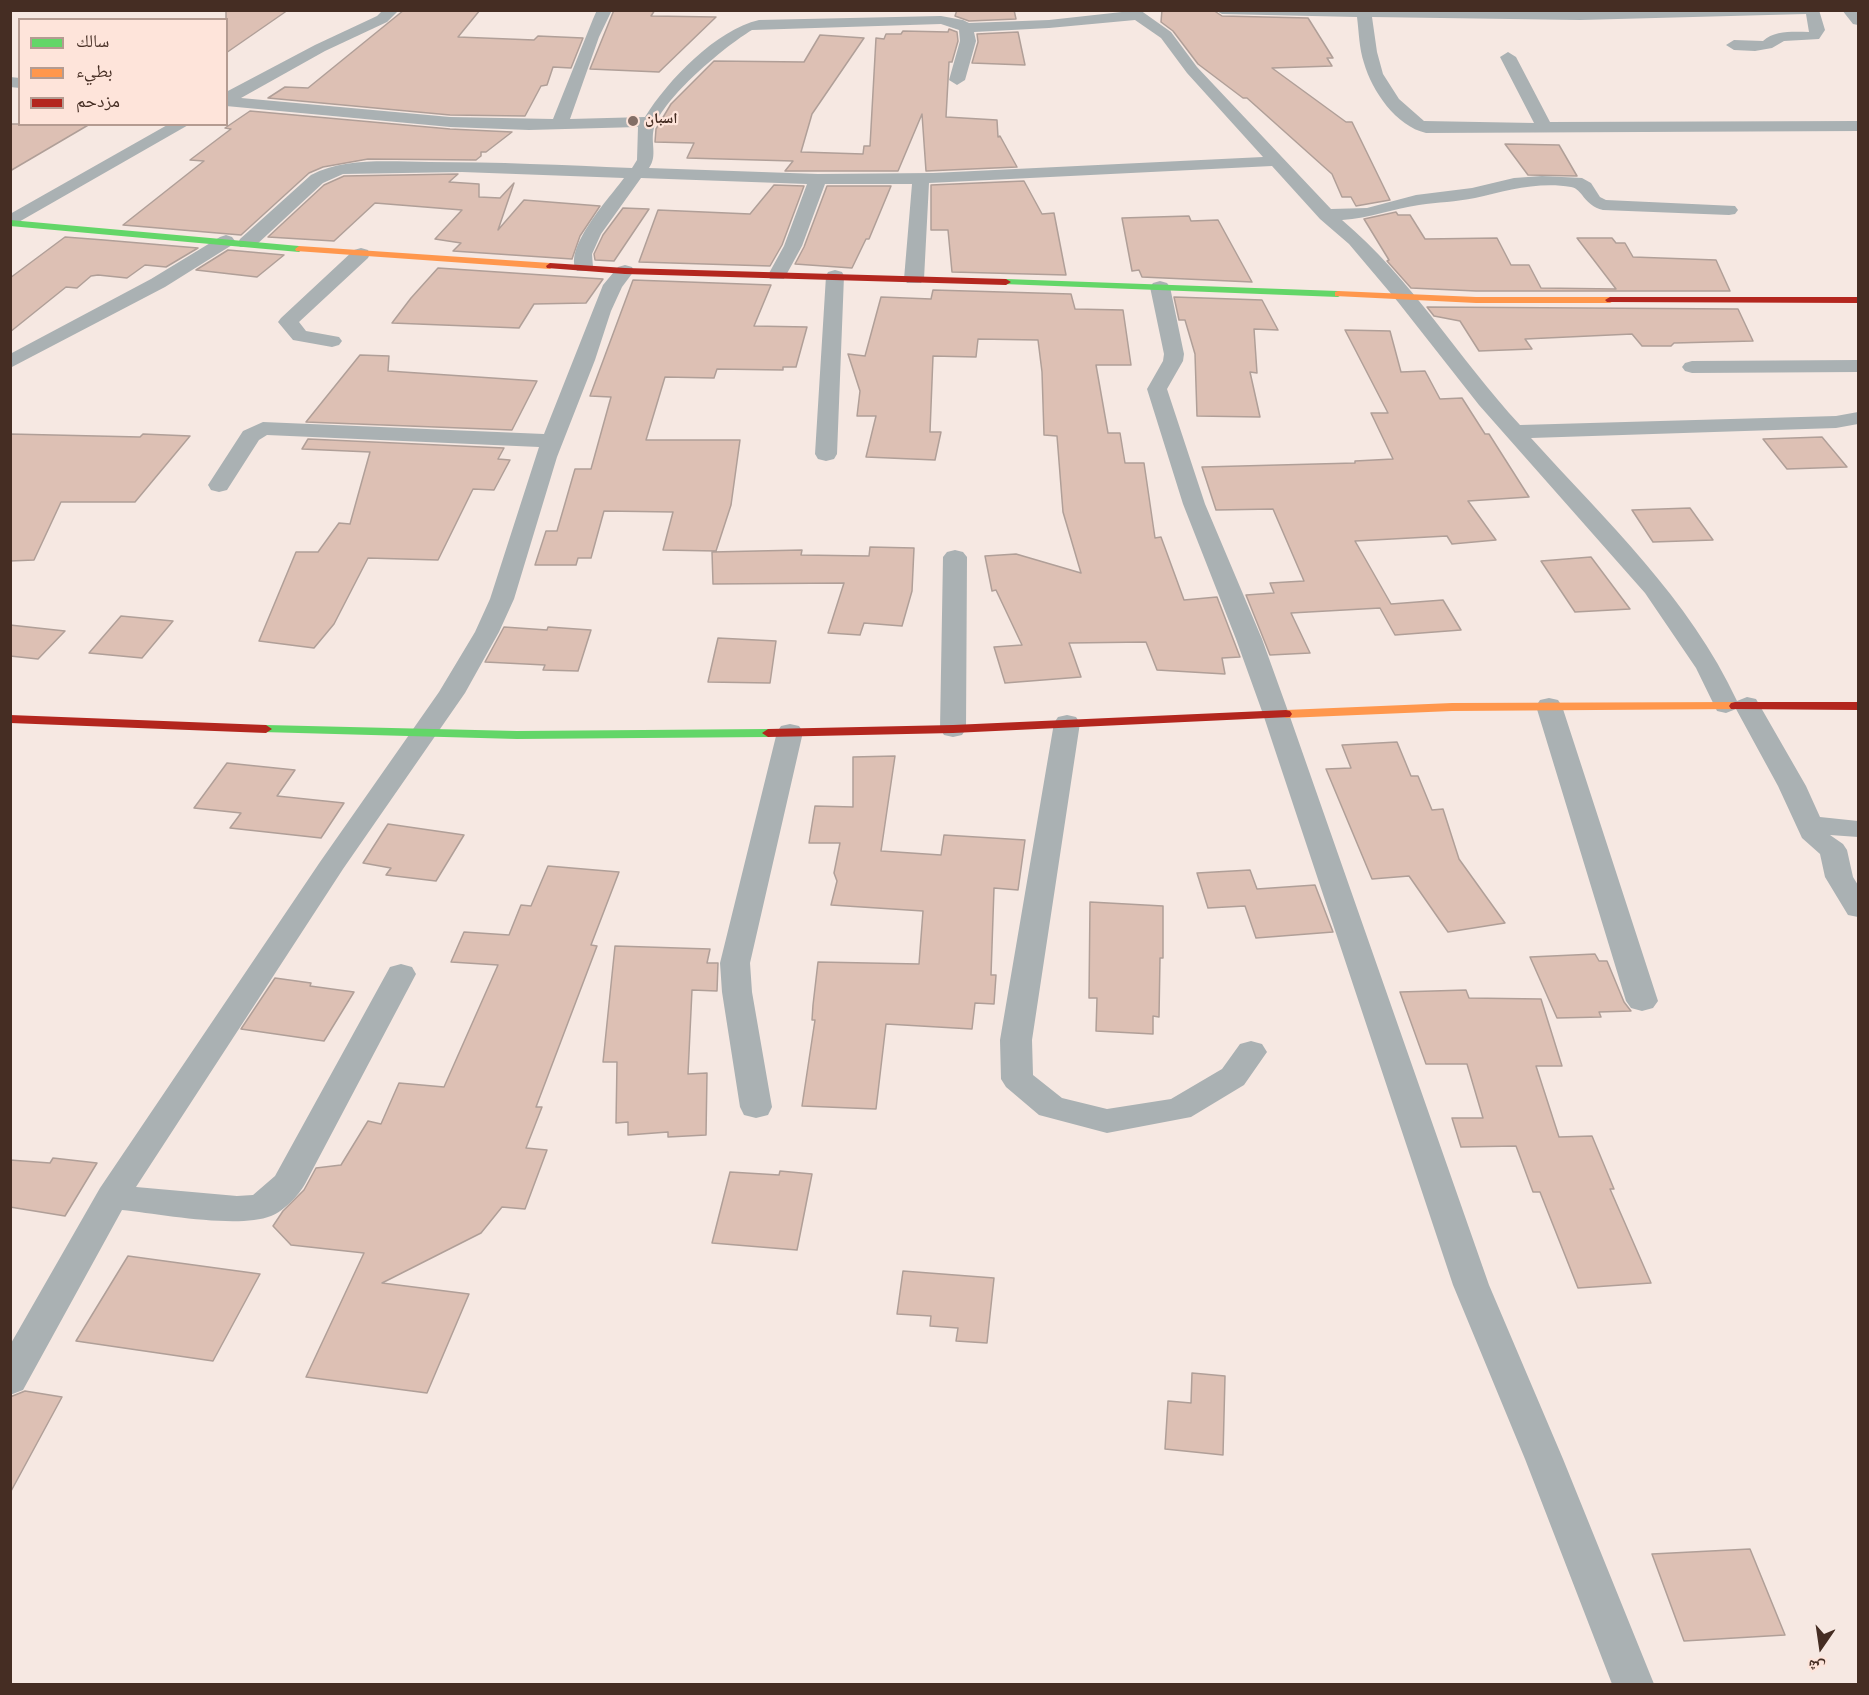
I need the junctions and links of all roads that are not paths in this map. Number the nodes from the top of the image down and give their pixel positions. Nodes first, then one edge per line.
1 (392, 10) edge
2 (605, 10) edge
3 (1222, 10) edge
4 (1811, 10) edge
5 (1849, 10) edge
6 (1138, 12) edge
7 (1765, 12) edge
8 (1364, 14) junction
9 (942, 15) edge
10 (1858, 21) edge
11 (966, 28) junction
12 (1734, 45) dead end
13 (1508, 57) dead end
14 (957, 80) dead end
15 (228, 99) edge
16 (228, 100) edge
17 (650, 122) junction
18 (561, 124) junction
19 (179, 126) edge
20 (1858, 126) edge
21 (1545, 128) junction
22 (1278, 161) junction
23 (637, 173) junction
24 (921, 178) junction
25 (818, 179) junction
26 (1729, 210) dead end
27 (1326, 215) junction
28 (10, 223) edge
29 (226, 242) junction
30 (247, 243) junction
31 (361, 255) junction
32 (584, 267) junction
33 (625, 271) junction
34 (777, 275) junction
35 (835, 276) junction
36 (914, 279) junction
37 (1160, 287) junction
38 (1405, 298) junction
39 (1858, 300) edge
40 (332, 341) dead end
41 (10, 362) edge
42 (1858, 366) edge
43 (1692, 367) dead end
44 (1858, 418) edge
45 (1514, 432) junction
46 (553, 441) junction
47 (826, 454) dead end
48 (219, 485) dead end
49 (954, 557) dead end
50 (1549, 705) junction
51 (1736, 705) junction
52 (1858, 706) edge
53 (1276, 714) junction
54 (10, 719) edge
55 (1067, 723) junction
56 (953, 729) junction
57 (790, 732) junction
58 (422, 735) junction
59 (1809, 824) junction
60 (1858, 829) edge
61 (1858, 908) edge
62 (401, 974) dead end
63 (1642, 1001) dead end
64 (1251, 1052) dead end
65 (756, 1107) dead end
66 (112, 1197) junction
67 (10, 1380) edge
68 (1633, 1684) edge

1 - 15 street
2 - 18 street
3 - 8 street
4 - 7 street
4 - 12 street
5 - 10 street
6 - 11 street
6 - 22 street
7 - 8 street
8 - 21 street
9 - 11 street
9 - 17 street
11 - 14 street
13 - 21 street
16 - 18 street
17 - 18 street
17 - 23 street
19 - 28 street
20 - 21 street
22 - 24 street
22 - 27 street
23 - 25 street
23 - 30 street
23 - 32 street
24 - 25 street
24 - 36 street
25 - 34 street
26 - 27 street
27 - 38 street
28 - 29 street
29 - 30 street
29 - 41 street
30 - 31 street
31 - 32 street
31 - 40 street
32 - 33 street
33 - 34 street
33 - 46 street
34 - 35 street
35 - 36 street
35 - 47 street
36 - 37 street
37 - 38 street
37 - 53 street
38 - 39 street
38 - 45 street
42 - 43 street
44 - 45 street
45 - 51 street
46 - 48 street
46 - 58 street
49 - 56 street
50 - 51 street
50 - 53 street
50 - 63 street
51 - 52 street
51 - 59 street
53 - 55 street
53 - 68 street
54 - 58 street
55 - 56 street
55 - 64 street
56 - 57 street
57 - 58 street
57 - 65 street
58 - 66 street
59 - 60 street
59 - 61 street
62 - 66 street
66 - 67 street

